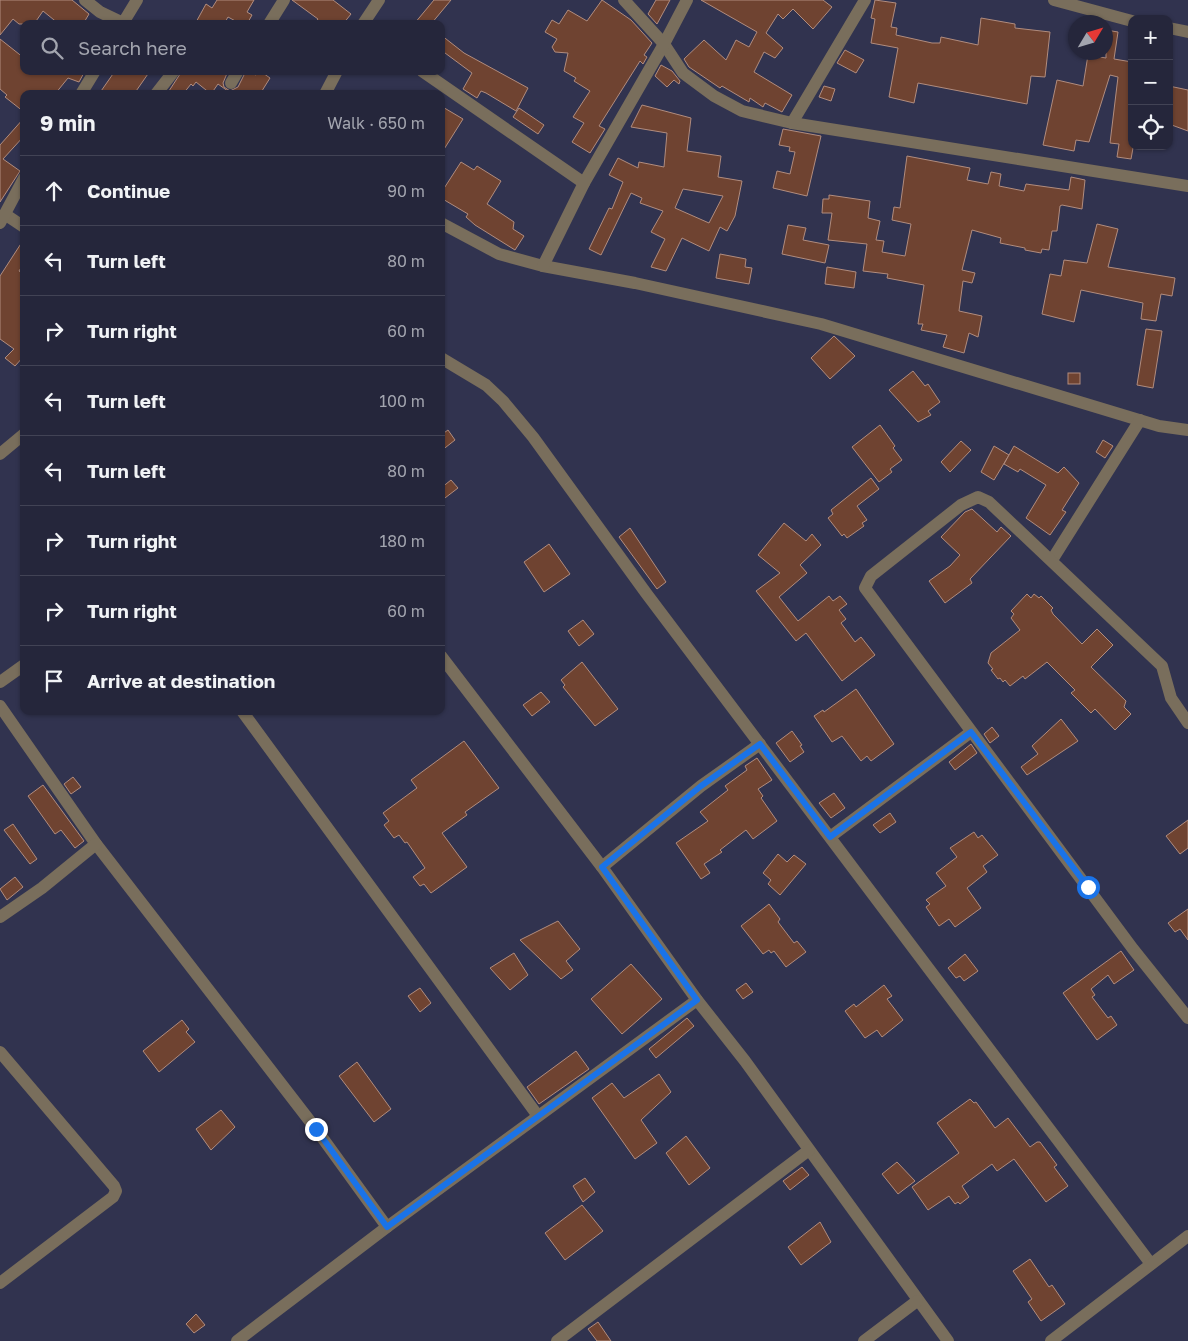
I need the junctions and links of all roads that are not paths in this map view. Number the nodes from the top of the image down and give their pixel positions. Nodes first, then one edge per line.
1 (85, 0) edge
2 (136, 0) edge
3 (284, 0) edge
4 (379, 0) edge
5 (624, 0) edge
6 (687, 0) edge
7 (865, 0) edge
8 (1054, 0) edge
9 (117, 20) edge
10 (125, 20) edge
11 (272, 20) edge
12 (366, 20) edge
13 (1128, 20) edge
14 (1173, 29) edge
15 (1188, 32) edge
16 (664, 44) junction
17 (93, 75) edge
18 (171, 75) edge
19 (236, 75) edge
20 (335, 75) edge
21 (428, 75) edge
22 (231, 83) dead end
23 (83, 90) edge
24 (159, 90) edge
25 (326, 90) edge
26 (792, 123) junction
27 (584, 183) junction
28 (20, 186) edge
29 (1188, 186) edge
30 (3, 219) edge
31 (20, 225) edge
32 (445, 225) edge
33 (544, 266) junction
34 (445, 360) edge
35 (1140, 420) junction
36 (1188, 430) edge
37 (20, 437) edge
38 (0, 454) edge
39 (1052, 560) junction
40 (445, 661) edge
41 (20, 668) edge
42 (0, 682) edge
43 (0, 706) edge
44 (245, 715) edge
45 (1188, 723) edge
46 (971, 732) junction
47 (760, 744) junction
48 (830, 837) junction
49 (96, 844) junction
50 (602, 867) junction
51 (0, 917) edge
52 (697, 1000) junction
53 (1188, 1018) edge
54 (0, 1052) edge
55 (538, 1116) junction
56 (810, 1150) junction
57 (387, 1227) junction
58 (1188, 1236) edge
59 (1151, 1264) junction
60 (0, 1283) edge
61 (917, 1301) junction
62 (237, 1341) edge
63 (557, 1341) edge
64 (864, 1341) edge
65 (948, 1341) edge
66 (1051, 1341) edge

1 - 9 street
2 - 10 street
3 - 11 street
4 - 12 street
5 - 16 street
6 - 16 street
7 - 26 street
8 - 13 street
14 - 15 street
16 - 26 street
16 - 27 street
17 - 23 street
18 - 24 street
19 - 22 street
20 - 25 street
21 - 27 street
26 - 29 street
27 - 33 street
28 - 30 street
30 - 31 street
32 - 33 street
33 - 35 street
34 - 47 street
35 - 36 street
35 - 39 street
37 - 38 street
39 - 45 street
39 - 46 street
40 - 50 street
41 - 42 street
43 - 49 street
44 - 55 street
46 - 48 street
46 - 53 street
47 - 48 street
47 - 50 street
48 - 59 street
49 - 51 street
49 - 57 street
50 - 52 street
52 - 55 street
52 - 56 street
54 - 60 street
55 - 57 street
56 - 61 street
56 - 63 street
57 - 62 street
58 - 59 street
59 - 66 street
61 - 64 street
61 - 65 street

